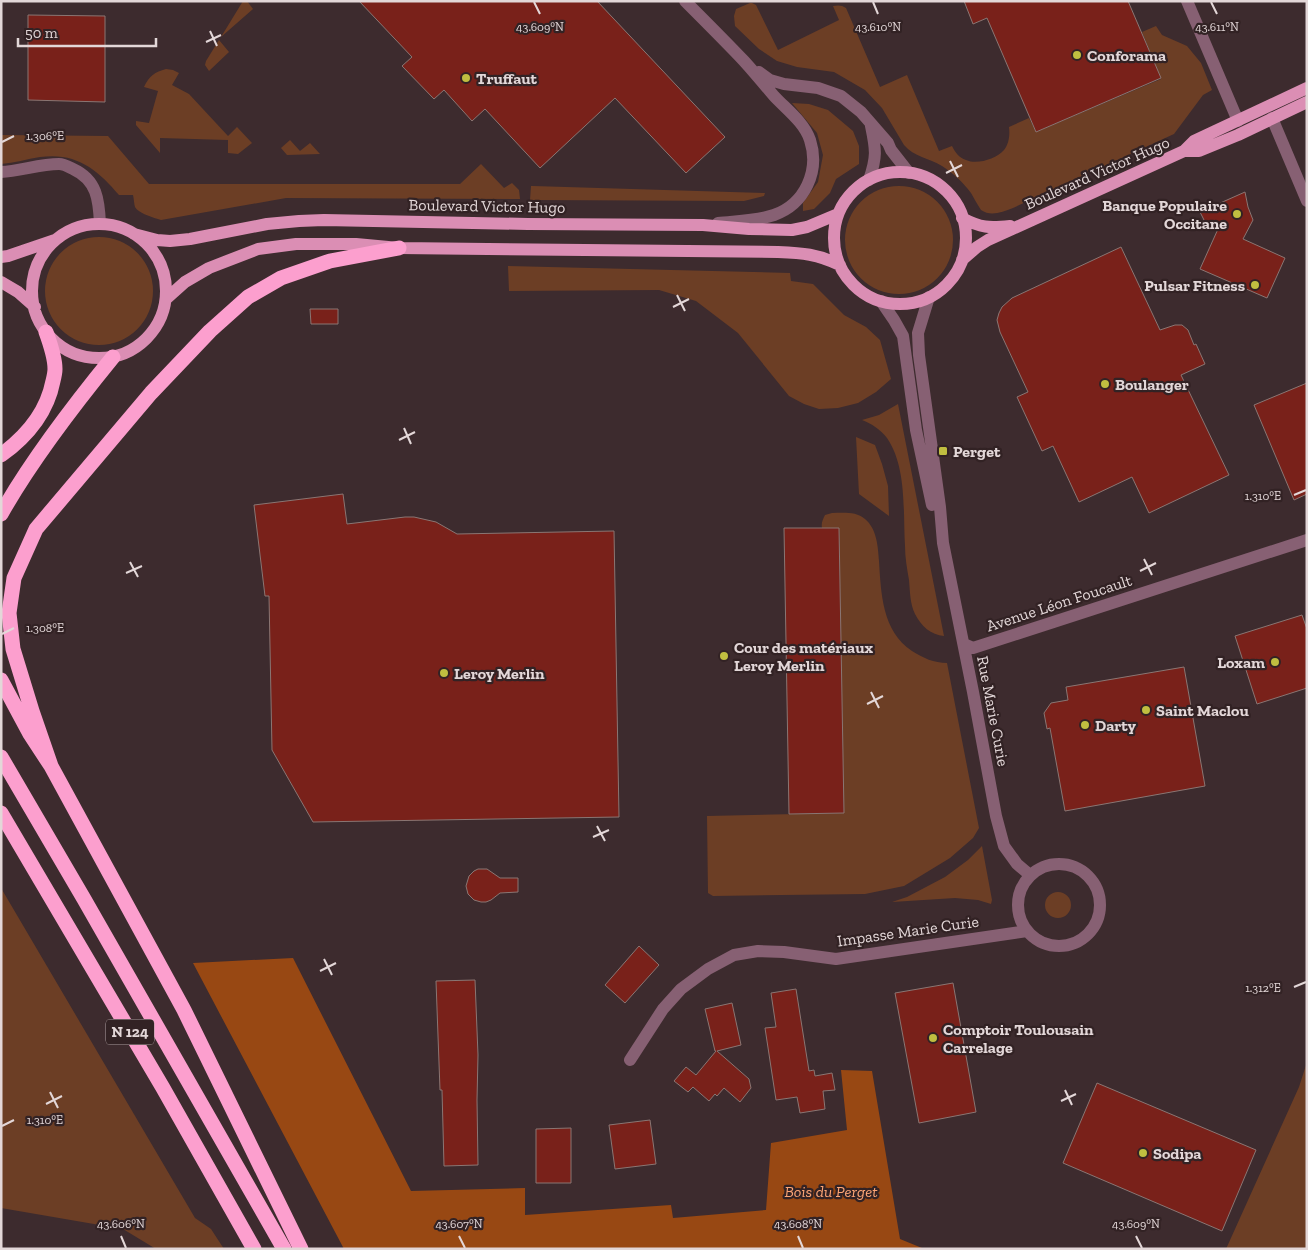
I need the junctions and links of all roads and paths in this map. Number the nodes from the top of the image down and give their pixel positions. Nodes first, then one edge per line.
1 (685, 1) edge
2 (1187, 1) edge
3 (745, 62) junction
4 (1307, 88) edge
5 (1307, 102) edge
6 (1272, 118) junction
7 (1238, 121) junction
8 (870, 124) junction
9 (1184, 151) junction
10 (1, 172) edge
11 (909, 173) junction
12 (869, 180) junction
13 (1307, 201) edge
14 (838, 214) junction
15 (962, 218) junction
16 (100, 224) junction
17 (703, 224) junction
18 (1023, 224) junction
19 (134, 234) junction
20 (55, 240) junction
21 (399, 248) junction
22 (1, 257) edge
23 (962, 260) junction
24 (840, 265) junction
25 (1, 282) edge
26 (929, 297) junction
27 (166, 298) junction
28 (881, 301) junction
29 (34, 308) junction
30 (46, 332) junction
31 (113, 357) junction
32 (1, 455) edge
33 (1, 514) edge
34 (1307, 540) edge
35 (943, 543) junction
36 (964, 644) junction
37 (1, 680) edge
38 (1, 757) edge
39 (52, 766) junction
40 (2, 815) edge
41 (1030, 876) junction
42 (1027, 930) junction
43 (630, 1060) dead end
44 (254, 1249) edge
45 (284, 1249) edge
46 (301, 1249) edge

1 - 3 street
2 - 7 street
3 - 8 street
3 - 17 street
4 - 7 main road, Boulevard Victor Hugo
5 - 6 main road, Boulevard Victor Hugo
6 - 9 main road, Boulevard Victor Hugo
6 - 13 street
7 - 9 main road, Boulevard Victor Hugo
8 - 11 street
8 - 12 street
9 - 18 main road, Boulevard Victor Hugo
10 - 16 street
11 - 12 main road
11 - 15 main road
12 - 14 main road
14 - 17 main road, Boulevard Victor Hugo
14 - 24 main road
15 - 18 main road, Boulevard Victor Hugo
15 - 23 main road
16 - 19 main road
16 - 20 main road
17 - 19 main road, Boulevard Victor Hugo
18 - 23 main road, Boulevard Victor Hugo
19 - 27 main road
20 - 22 main road
20 - 29 main road
21 - 24 main road
21 - 27 main road
21 - 39 highway
23 - 26 main road
24 - 28 main road
25 - 29 main road
26 - 28 main road
26 - 35 street, Rue Marie Curie
27 - 31 main road
28 - 35 street, Rue Marie Curie
29 - 30 main road
30 - 31 main road
30 - 32 highway
31 - 33 highway
34 - 36 street, Avenue Léon Foucault
35 - 36 street, Rue Marie Curie
36 - 41 street, Rue Marie Curie
37 - 39 highway
38 - 45 highway, N 124
39 - 46 highway
40 - 44 highway, N 124
41 - 42 street
41 - 42 street
42 - 43 street, Impasse Marie Curie

